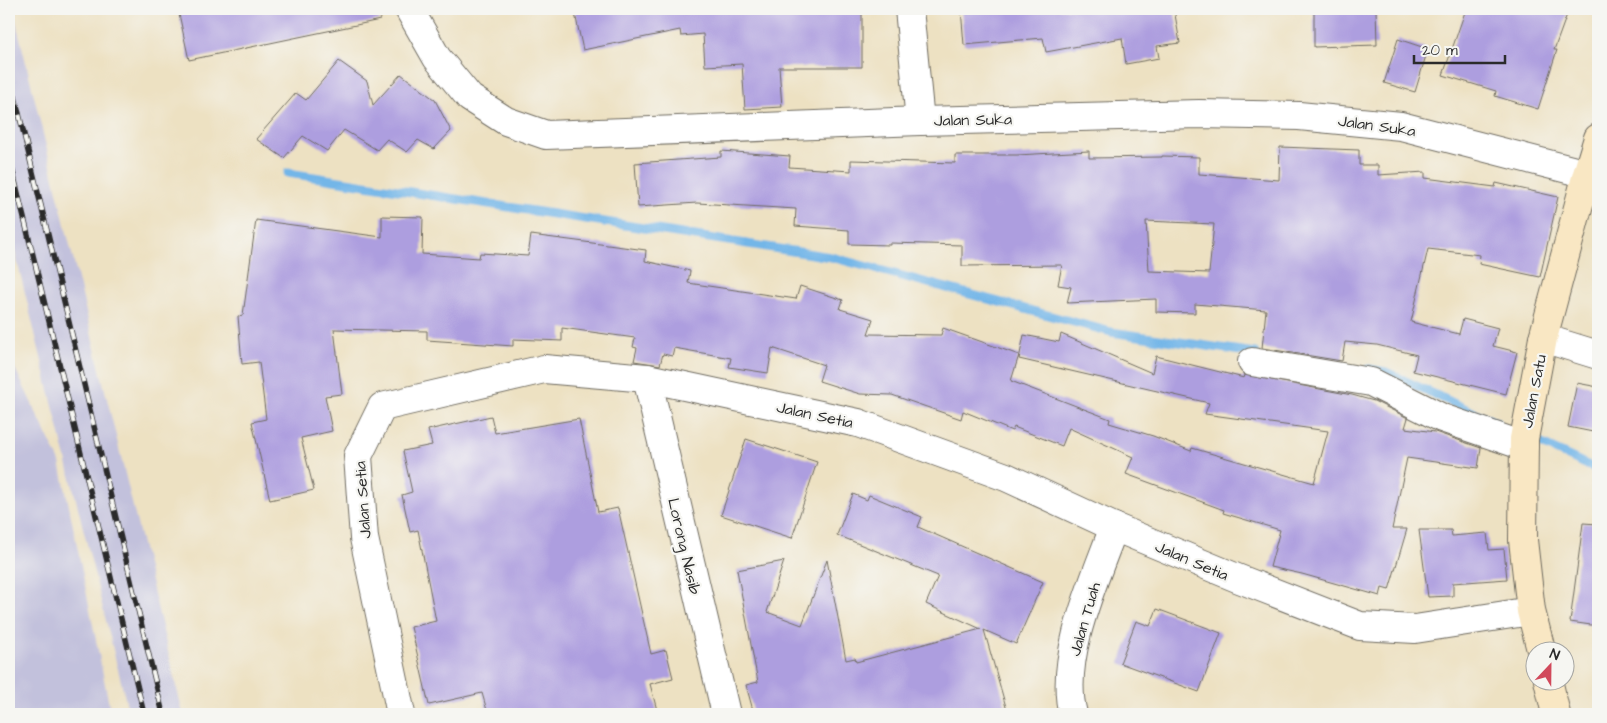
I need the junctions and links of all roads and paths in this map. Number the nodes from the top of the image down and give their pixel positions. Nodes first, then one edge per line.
1 (409, 9) edge
2 (909, 9) edge
3 (920, 121) junction
4 (1598, 138) edge
5 (1586, 174) junction
6 (1543, 338) junction
7 (1598, 355) edge
8 (1252, 362) dead end
9 (647, 378) junction
10 (1524, 443) junction
11 (1114, 526) junction
12 (1531, 611) junction
13 (1538, 640) edge
14 (1550, 690) edge
15 (401, 714) edge
16 (726, 714) edge
17 (1073, 714) edge
18 (1556, 714) edge

1 - 3 street, Jalan Suka
2 - 3 street
3 - 5 street, Jalan Suka
4 - 5 street, Jalan Satu
5 - 6 street, Jalan Satu
6 - 7 street
6 - 10 street, Jalan Satu
8 - 10 street
9 - 11 street, Jalan Setia
9 - 15 street, Jalan Setia
9 - 16 street, Lorong Nasib
10 - 12 street, Jalan Satu
11 - 12 street, Jalan Setia
11 - 17 street, Jalan Tuah
12 - 13 street, Jalan Satu
14 - 18 street

